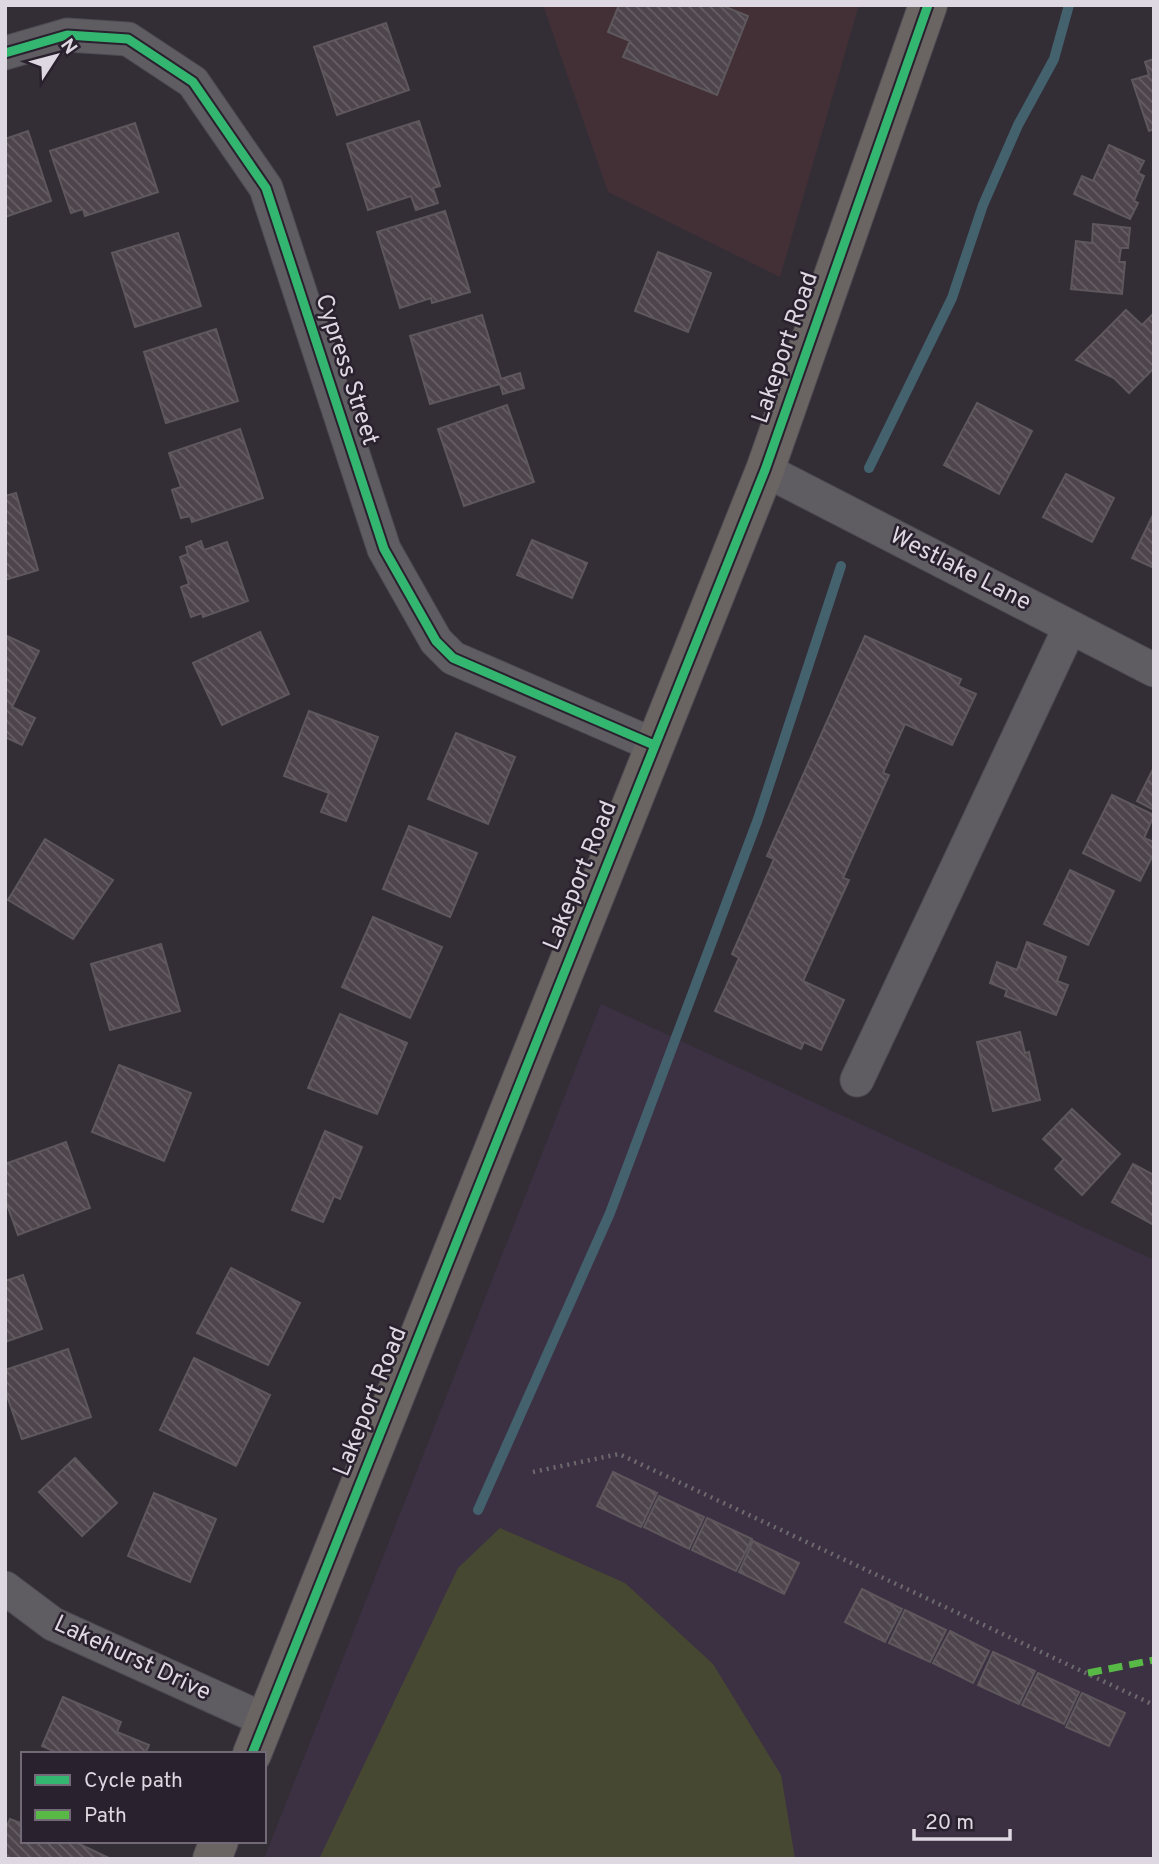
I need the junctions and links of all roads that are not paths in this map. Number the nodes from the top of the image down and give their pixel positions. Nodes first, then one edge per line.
1 (928, 5) edge
2 (5, 53) edge
3 (765, 470) junction
4 (1070, 627) junction
5 (1154, 670) edge
6 (654, 746) junction
7 (857, 1080) dead end
8 (5, 1588) edge
9 (259, 1737) edge

1 - 3 main road, Lakeport Road
2 - 6 street, Cypress Street
3 - 4 street, Westlake Lane
3 - 6 main road, Lakeport Road
4 - 5 street, Westlake Lane
4 - 7 street
6 - 9 main road, Lakeport Road
8 - 9 street, Lakehurst Drive

